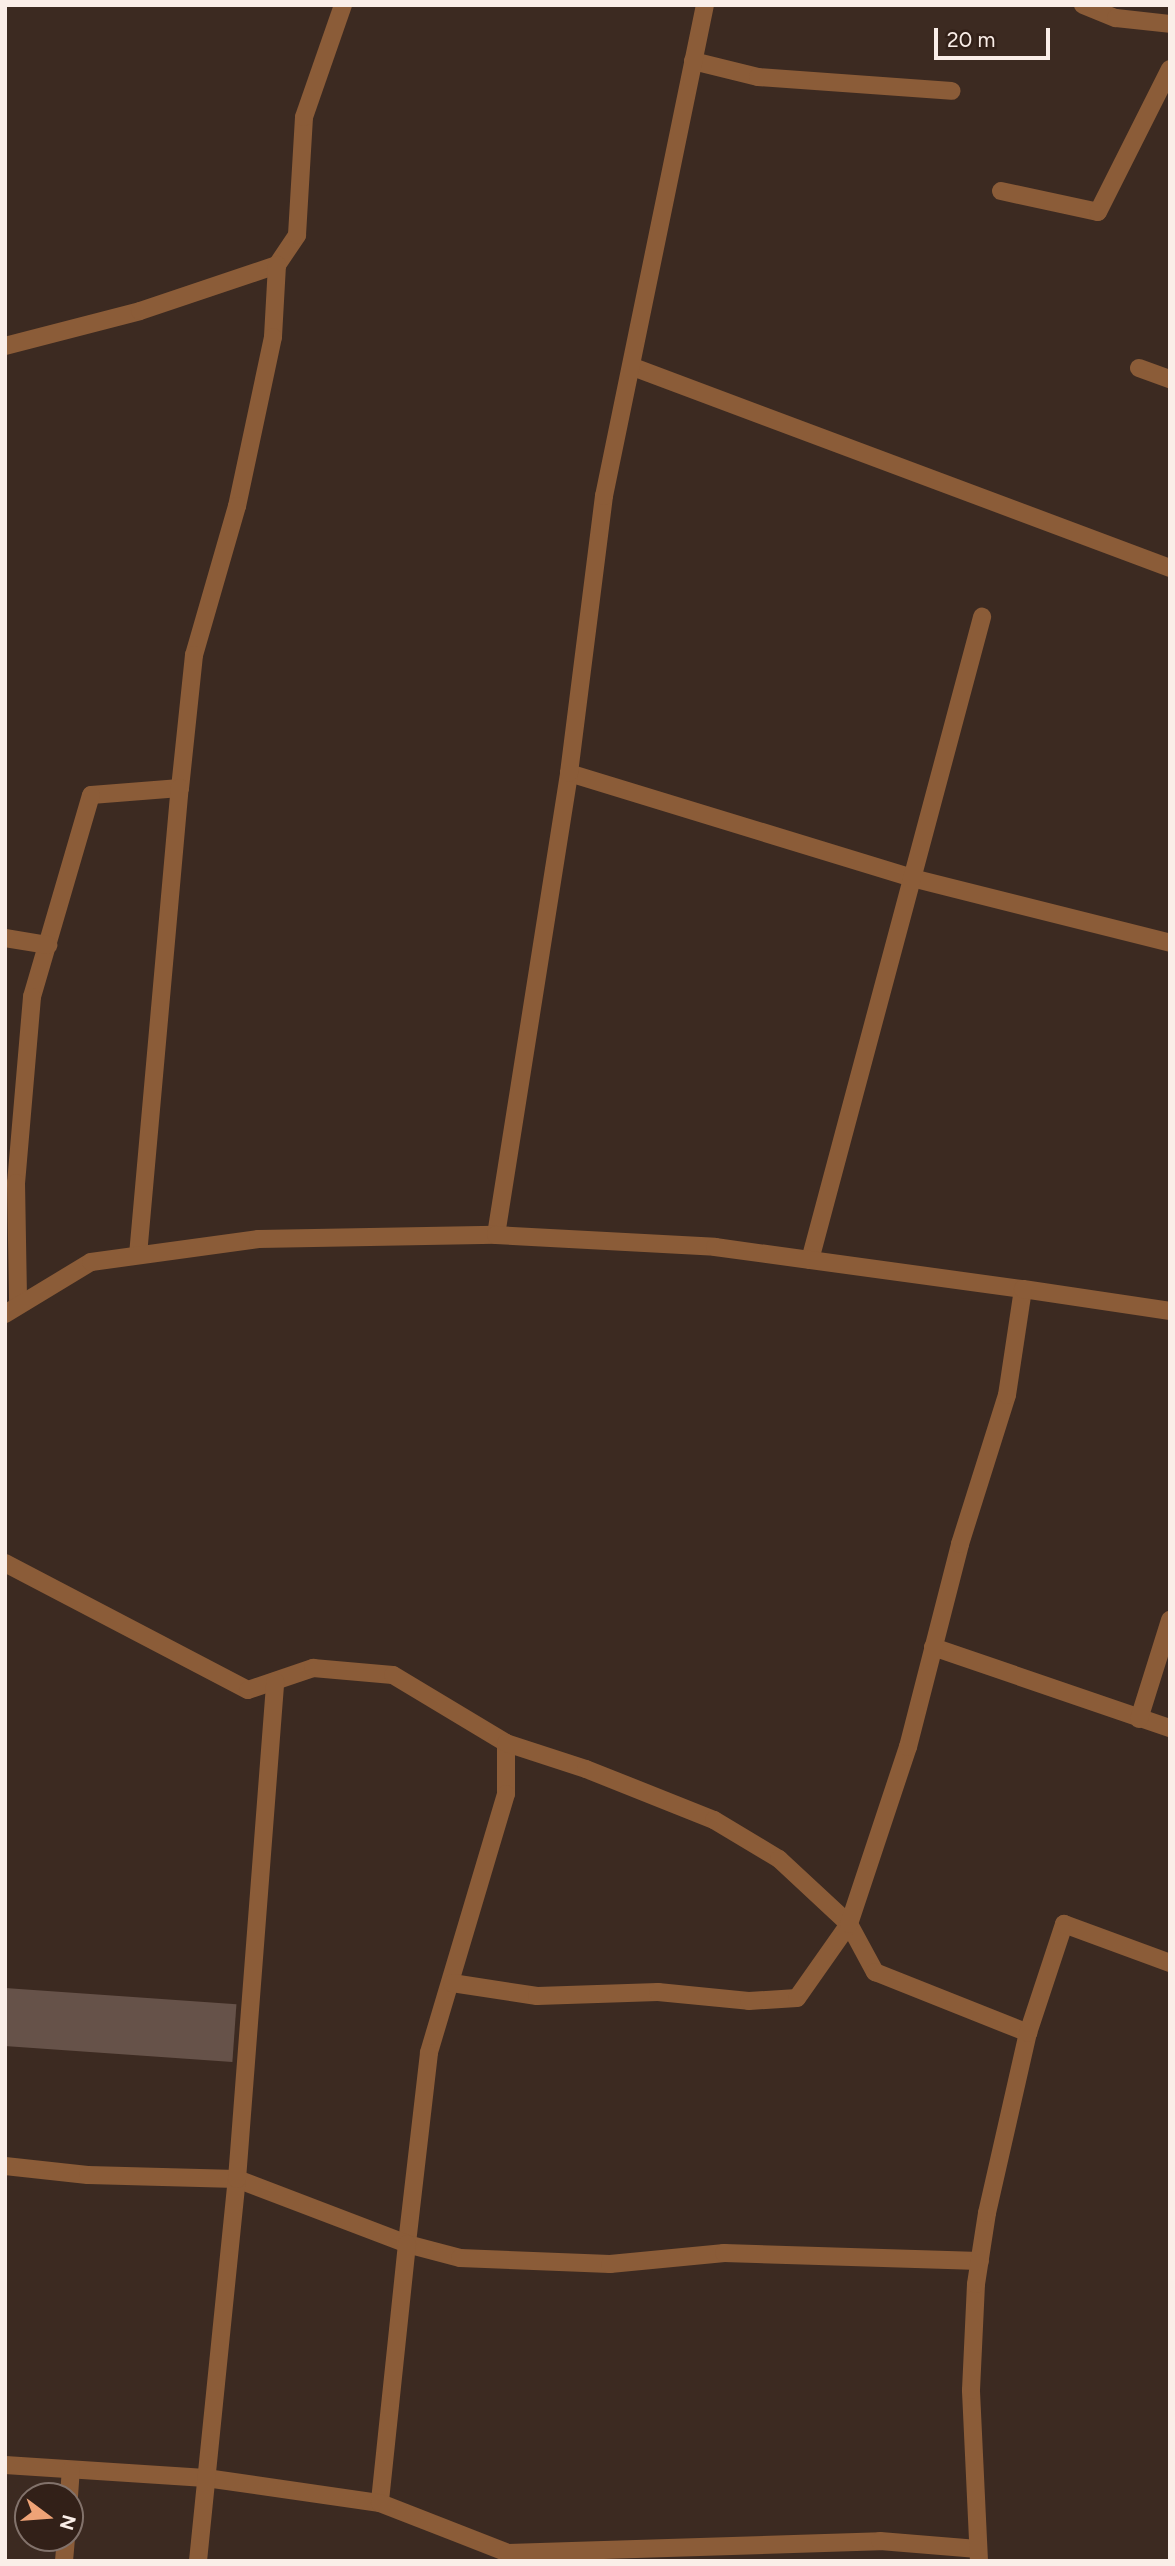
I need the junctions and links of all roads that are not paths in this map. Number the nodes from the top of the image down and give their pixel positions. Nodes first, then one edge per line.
1 (343, 5) edge
2 (705, 5) edge
3 (1083, 5) edge
4 (1161, 24) edge
5 (693, 61) junction
6 (1170, 69) edge
7 (951, 92) dead end
8 (1001, 191) dead end
9 (277, 265) junction
10 (5, 346) edge
11 (633, 367) junction
12 (1139, 368) dead end
13 (1170, 379) edge
14 (1170, 568) edge
15 (982, 617) dead end
16 (569, 773) junction
17 (180, 788) junction
18 (916, 879) junction
19 (5, 938) edge
20 (1170, 943) edge
21 (48, 945) junction
22 (496, 1235) junction
23 (138, 1255) junction
24 (810, 1261) junction
25 (1023, 1289) junction
26 (12, 1308) edge
27 (1170, 1311) edge
28 (5, 1563) edge
29 (1170, 1620) edge
30 (933, 1647) junction
31 (275, 1681) junction
32 (1139, 1719) junction
33 (1170, 1728) edge
34 (506, 1742) junction
35 (849, 1924) junction
36 (1170, 1963) edge
37 (452, 1983) junction
38 (1028, 2033) junction
39 (5, 2166) edge
40 (237, 2179) junction
41 (407, 2244) junction
42 (980, 2261) junction
43 (5, 2465) edge
44 (71, 2470) junction
45 (206, 2478) junction
46 (70, 2482) edge
47 (380, 2503) junction
48 (979, 2555) edge
49 (198, 2561) edge

1 - 9 street
2 - 5 street
3 - 4 street
5 - 7 street
5 - 11 street
6 - 8 street
9 - 10 street
9 - 17 street
11 - 14 street
11 - 16 street
12 - 13 street
15 - 18 street
16 - 18 street
16 - 22 street
17 - 21 street
17 - 23 street
18 - 20 street
18 - 24 street
19 - 21 street
21 - 26 street
22 - 23 street
22 - 24 street
23 - 26 street
24 - 25 street
25 - 27 street
25 - 30 street
28 - 31 street
29 - 32 street
30 - 32 street
30 - 35 street
31 - 34 street
31 - 40 street
32 - 33 street
34 - 35 street
34 - 37 street
35 - 37 street
35 - 38 street
36 - 38 street
37 - 41 street
38 - 42 street
39 - 40 street
40 - 41 street
40 - 45 street
41 - 42 street
41 - 47 street
42 - 48 street
43 - 44 street
44 - 45 street
44 - 46 street
45 - 47 street
45 - 49 street
47 - 48 street

